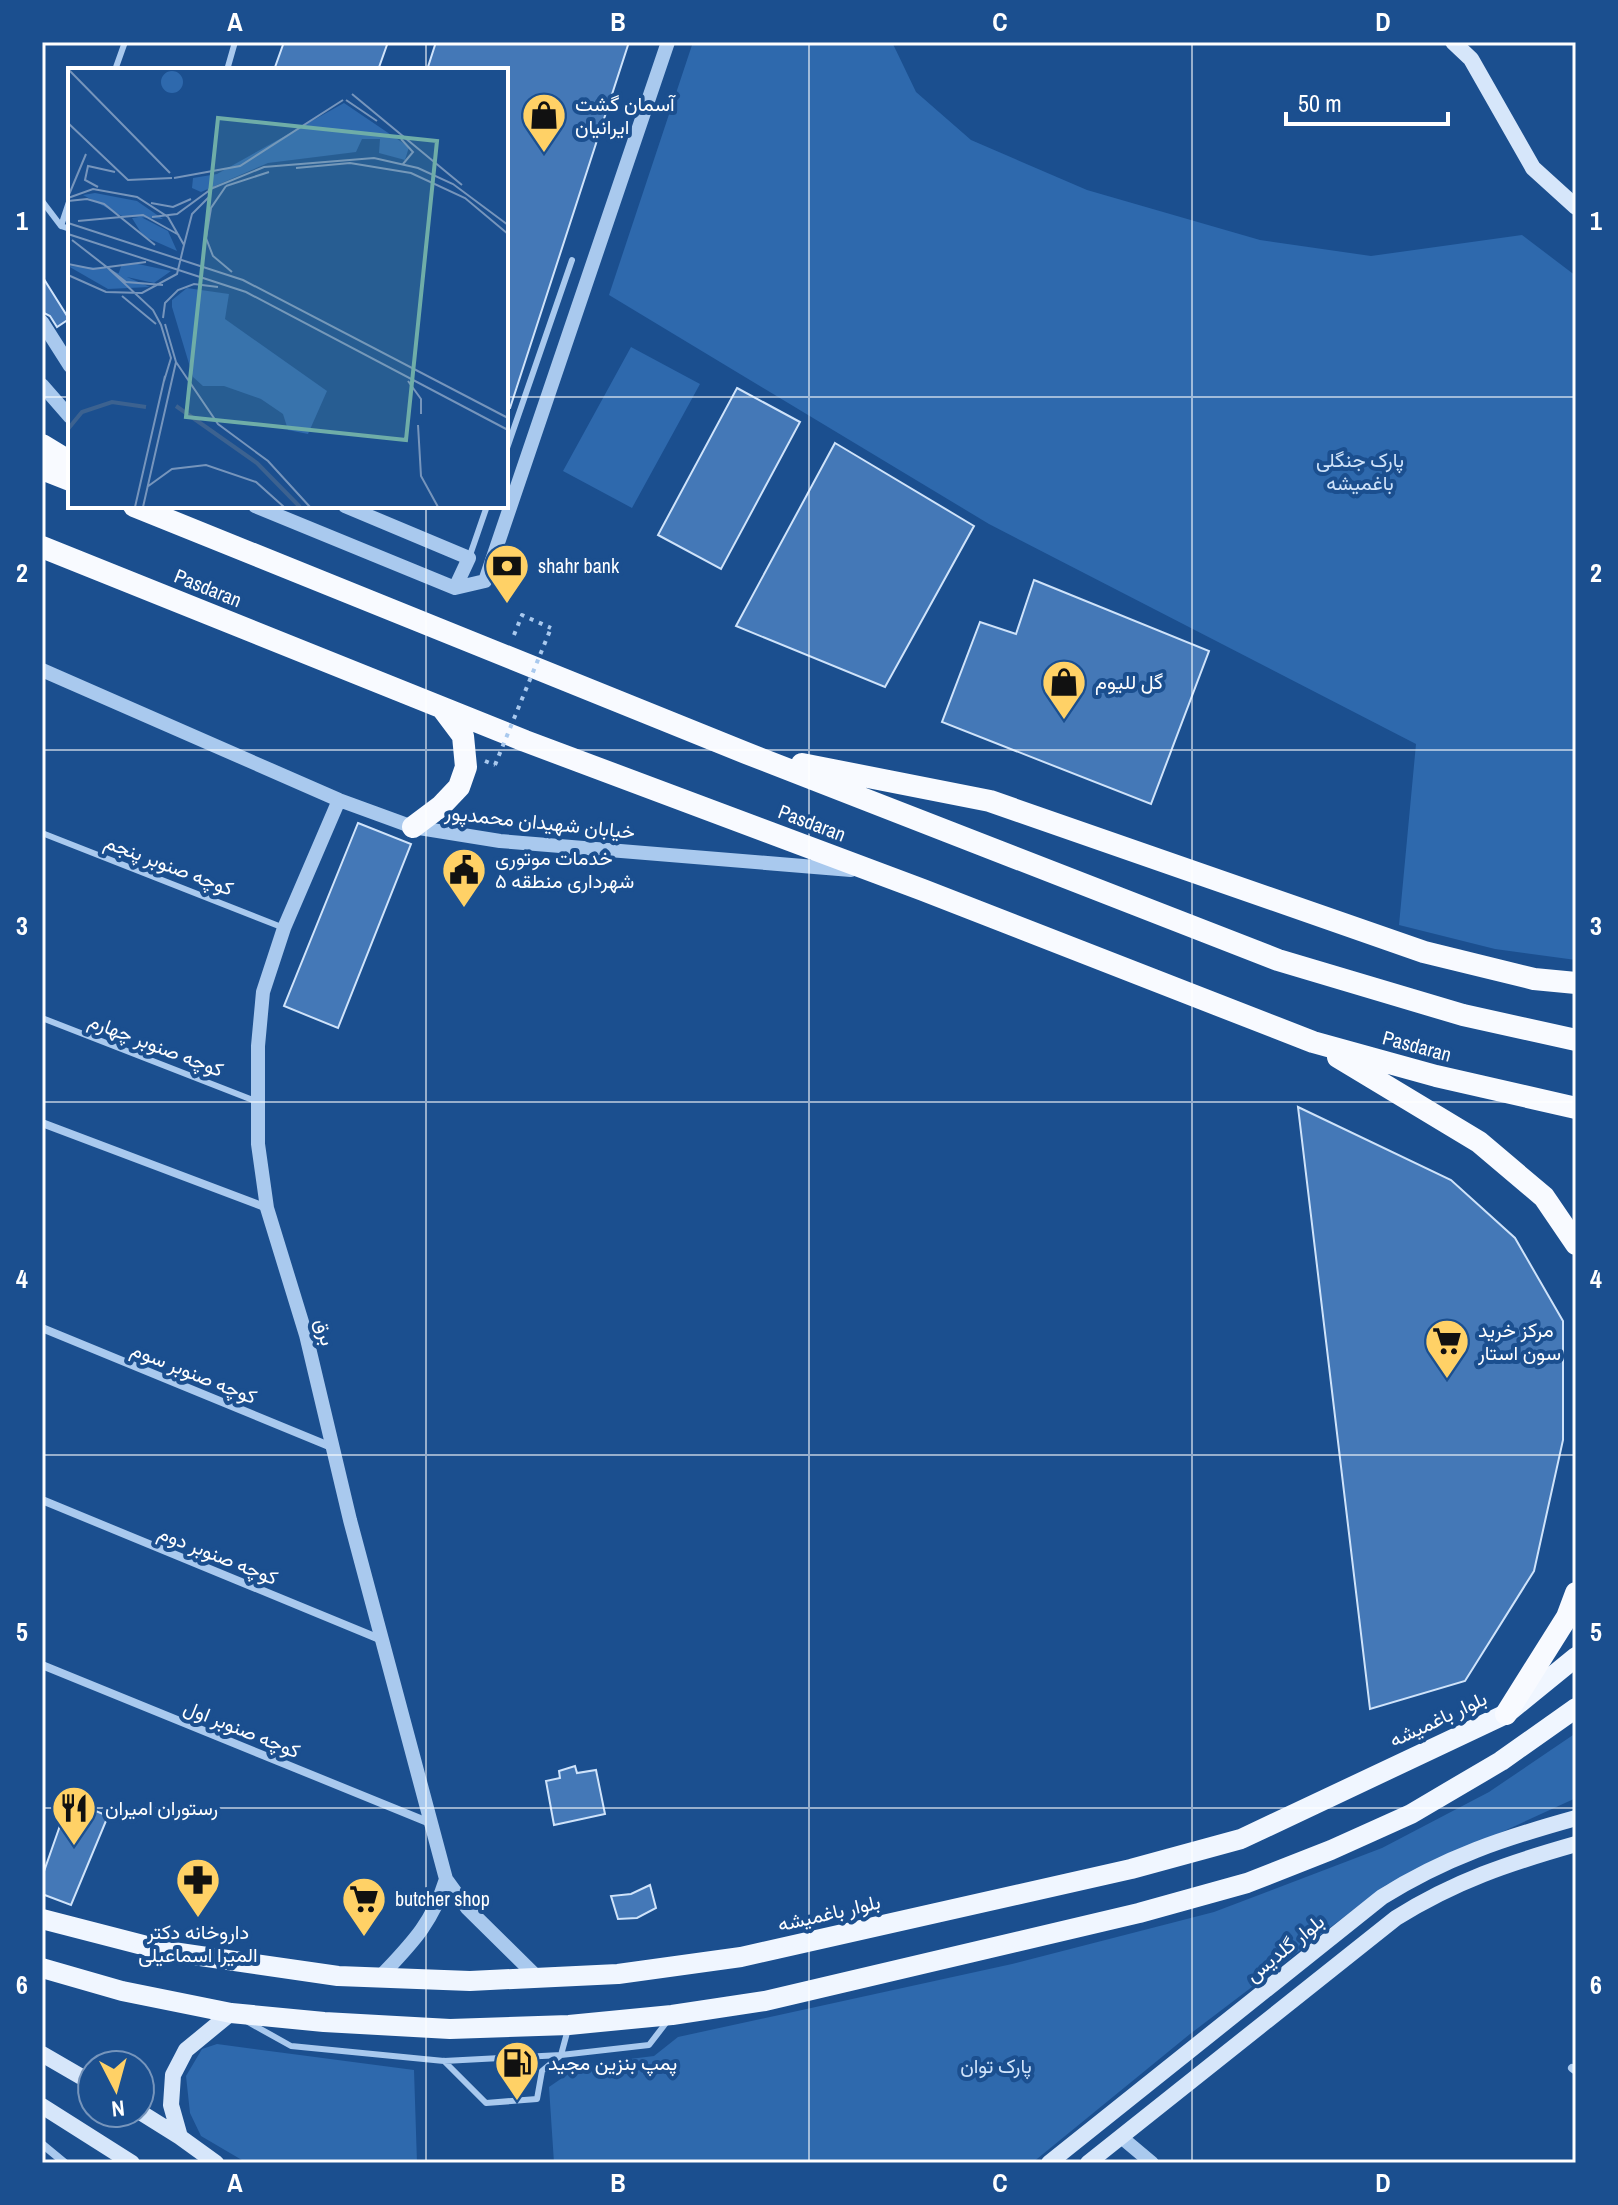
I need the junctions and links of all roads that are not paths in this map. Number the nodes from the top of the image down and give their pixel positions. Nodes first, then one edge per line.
1 (125, 42) edge
2 (235, 42) edge
3 (668, 42) edge
4 (1453, 42) edge
5 (116, 68) edge
6 (228, 68) edge
7 (42, 201) edge
8 (68, 205) edge
9 (1576, 207) edge
10 (61, 226) junction
11 (68, 228) edge
12 (572, 260) dead end
13 (42, 322) edge
14 (68, 363) edge
15 (42, 384) edge
16 (68, 403) edge
17 (68, 415) edge
18 (42, 445) edge
19 (508, 445) edge
20 (68, 461) edge
21 (42, 469) edge
22 (68, 479) edge
23 (260, 508) edge
24 (350, 508) edge
25 (486, 508) edge
26 (143, 509) edge
27 (42, 547) edge
28 (469, 558) junction
29 (455, 588) junction
30 (42, 670) edge
31 (442, 708) junction
32 (746, 753) junction
33 (339, 800) junction
34 (413, 827) junction
35 (42, 833) edge
36 (873, 872) junction
37 (284, 928) junction
38 (1576, 983) edge
39 (42, 1018) edge
40 (1576, 1040) edge
41 (1313, 1042) junction
42 (258, 1102) junction
43 (1576, 1108) edge
44 (42, 1123) edge
45 (267, 1208) junction
46 (1576, 1244) edge
47 (42, 1328) edge
48 (335, 1448) junction
49 (42, 1500) edge
50 (1576, 1593) edge
51 (382, 1640) junction
52 (1576, 1657) edge
53 (42, 1665) edge
54 (1576, 1708) edge
55 (1506, 1714) junction
56 (1576, 1818) edge
57 (430, 1823) junction
58 (1576, 1844) edge
59 (446, 1879) junction
60 (42, 1919) edge
61 (42, 1968) edge
62 (380, 1977) junction
63 (537, 1977) junction
64 (231, 2013) junction
65 (672, 2015) junction
66 (569, 2025) junction
67 (42, 2054) edge
68 (561, 2055) junction
69 (444, 2061) junction
70 (76, 2074) edge
71 (42, 2106) edge
72 (1107, 2117) junction
73 (156, 2122) edge
74 (180, 2137) junction
75 (1121, 2137) junction
76 (42, 2144) edge
77 (65, 2163) edge
78 (132, 2163) edge
79 (216, 2163) edge
80 (1049, 2163) edge
81 (1088, 2163) edge
82 (1152, 2163) edge

1 - 5 lane
2 - 6 lane
3 - 29 street
4 - 9 main road
7 - 10 lane
8 - 10 lane
10 - 11 lane
12 - 19 lane
13 - 14 street
15 - 16 street
15 - 17 street
18 - 20 highway
21 - 22 highway
23 - 29 street
24 - 28 street
25 - 28 lane
26 - 32 highway, Pasdaran
27 - 31 highway, Pasdaran
28 - 29 street
30 - 33 street, خیابان شهیدان محمدپور
31 - 34 highway
31 - 36 highway, Pasdaran
32 - 38 highway
32 - 40 highway, Pasdaran
33 - 34 street, خیابان شهیدان محمدپور
33 - 37 street, برق
34 - 36 street, خیابان شهیدان محمدپور
35 - 37 lane, کوچه صنوبر پنجم
36 - 41 highway, Pasdaran
37 - 42 street, برق
39 - 42 lane, کوچه صنوبر چهارم
41 - 43 highway, Pasdaran
41 - 46 highway
42 - 45 street, برق
44 - 45 street
45 - 48 street, برق
47 - 48 street, کوچه صنوبر سوم
48 - 51 street, برق
49 - 51 street, کوچه صنوبر دوم
50 - 55 highway
51 - 57 street, برق
52 - 55 main road, بلوار باغمیشه
53 - 57 street, کوچه صنوبر اول
54 - 65 main road
55 - 63 main road, بلوار باغمیشه
56 - 72 main road, بلوار گلدیس
57 - 59 street, برق
58 - 75 main road
59 - 62 street
59 - 63 street
60 - 62 main road, بلوار باغمیشه
61 - 64 main road
62 - 63 main road, بلوار باغمیشه
64 - 66 main road
64 - 69 lane
64 - 74 main road
65 - 66 main road
65 - 68 lane
66 - 68 lane
67 - 70 main road
68 - 69 lane
68 - 69 lane
71 - 78 main road
72 - 75 main road
72 - 80 main road, بلوار گلدیس
73 - 74 main road
74 - 79 main road
75 - 81 main road
75 - 82 street
76 - 77 street

